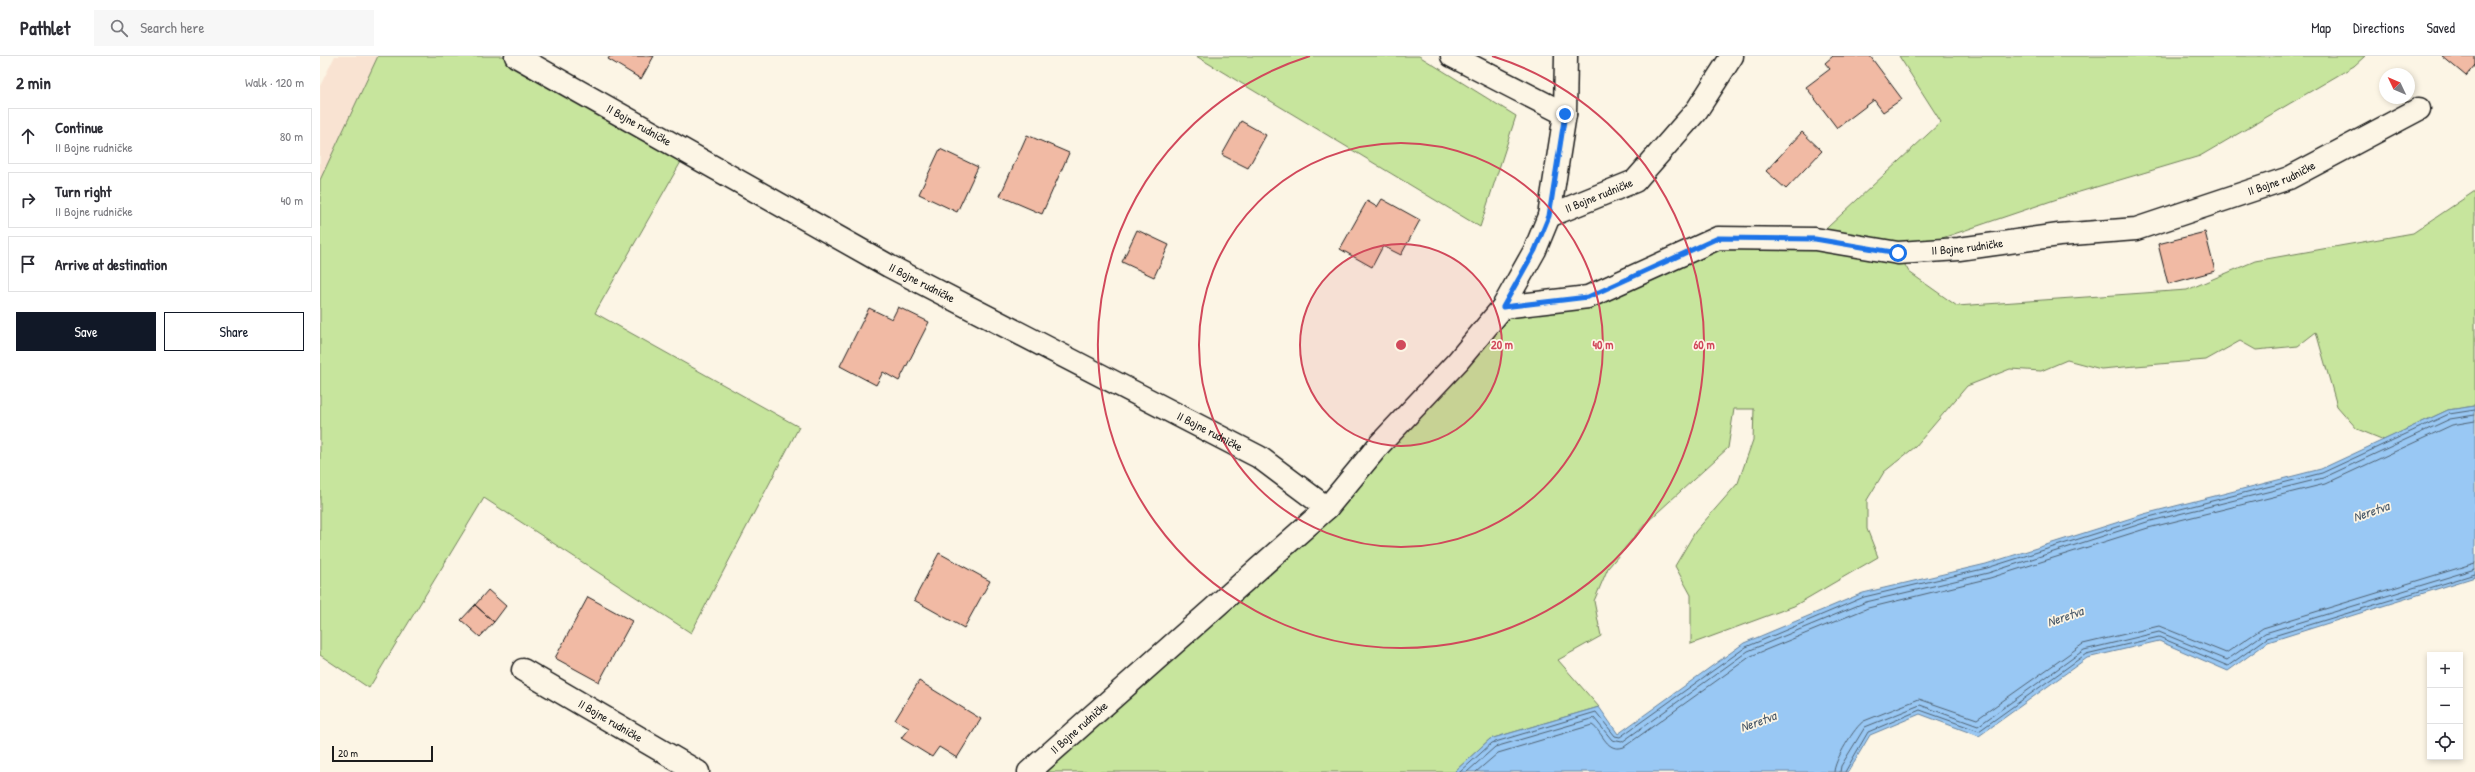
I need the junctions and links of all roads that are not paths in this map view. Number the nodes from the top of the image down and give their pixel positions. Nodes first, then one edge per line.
1 (516, 56) edge
2 (1452, 56) edge
3 (1566, 56) edge
4 (1732, 56) edge
5 (2419, 109) dead end
6 (1565, 114) junction
7 (1549, 216) junction
8 (1503, 307) junction
9 (1327, 508) junction
10 (523, 670) dead end
11 (698, 772) edge
12 (1029, 772) edge

1 - 9 street, II Bojne rudničke
2 - 6 street
3 - 6 street, II Bojne rudničke
4 - 7 street, II Bojne rudničke
5 - 8 street, II Bojne rudničke
6 - 7 street, II Bojne rudničke
7 - 8 street, II Bojne rudničke
8 - 9 street, II Bojne rudničke
9 - 12 street, II Bojne rudničke
10 - 11 street, II Bojne rudničke

